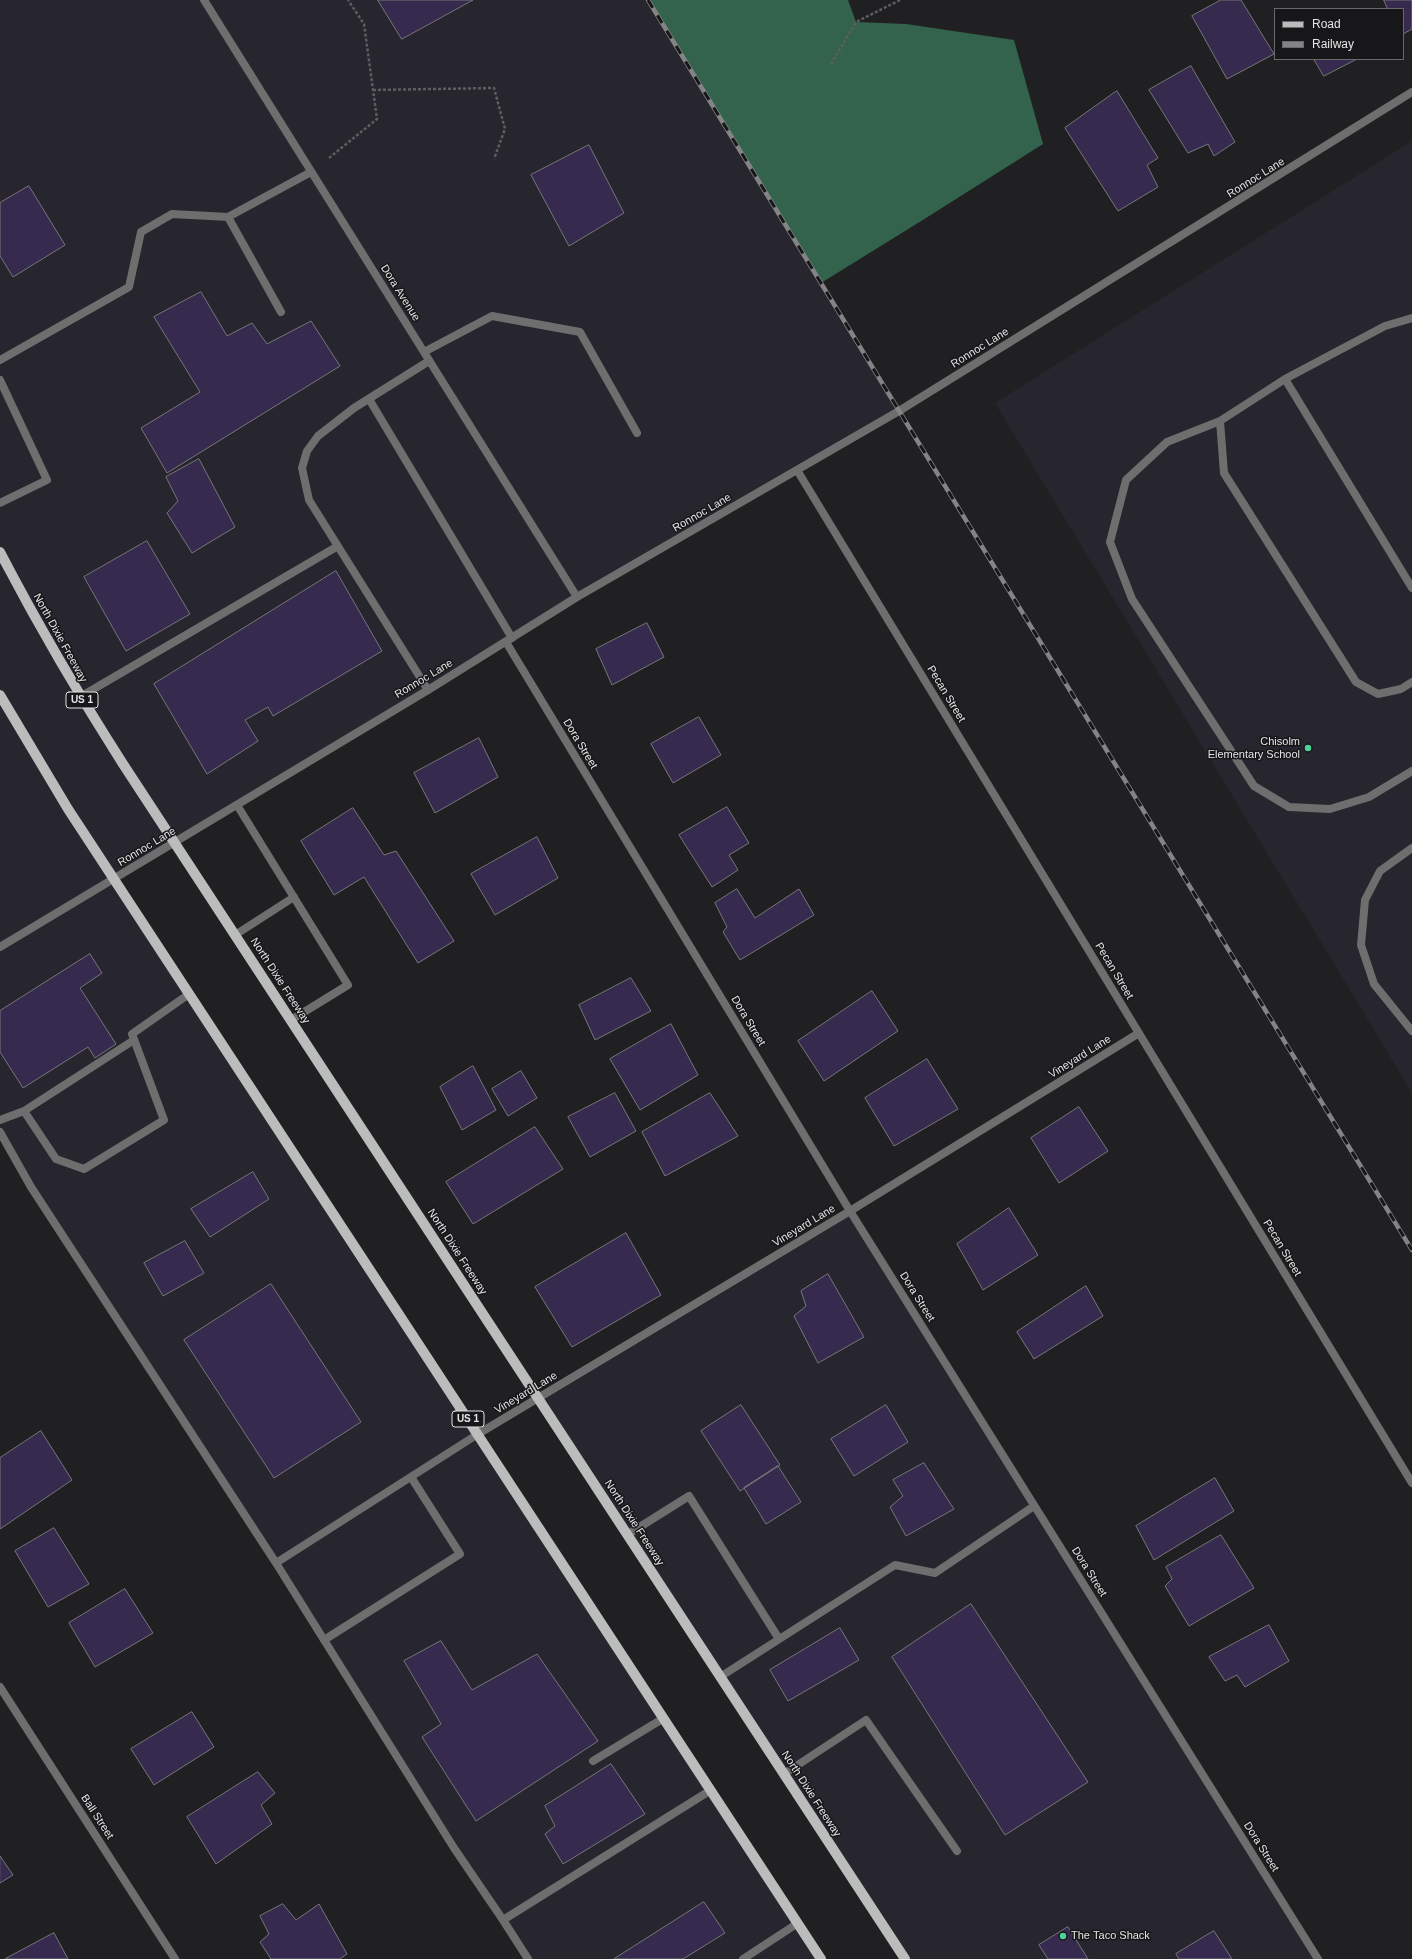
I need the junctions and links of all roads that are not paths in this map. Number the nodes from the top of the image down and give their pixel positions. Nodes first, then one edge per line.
1 (204, 0) edge
2 (1412, 92) edge
3 (311, 172) junction
4 (228, 217) junction
5 (280, 312) dead end
6 (1412, 318) edge
7 (424, 352) junction
8 (0, 360) edge
9 (429, 361) junction
10 (1285, 379) junction
11 (0, 380) edge
12 (369, 399) junction
13 (1220, 421) junction
14 (637, 433) dead end
15 (797, 470) junction
16 (0, 503) edge
17 (338, 546) junction
18 (0, 552) edge
19 (1412, 588) edge
20 (577, 597) junction
21 (509, 640) junction
22 (1412, 682) edge
23 (428, 690) junction
24 (0, 695) edge
25 (80, 697) junction
26 (1412, 771) edge
27 (237, 805) junction
28 (175, 842) junction
29 (1412, 848) edge
30 (114, 879) junction
31 (294, 896) junction
32 (235, 935) junction
33 (0, 947) edge
34 (189, 994) junction
35 (291, 1020) junction
36 (1412, 1031) edge
37 (1139, 1033) junction
38 (134, 1040) junction
39 (24, 1111) junction
40 (0, 1120) edge
41 (0, 1132) edge
42 (850, 1211) junction
43 (538, 1398) junction
44 (478, 1434) junction
45 (410, 1477) junction
46 (1412, 1483) edge
47 (1034, 1506) junction
48 (627, 1535) junction
49 (276, 1563) junction
50 (780, 1639) junction
51 (324, 1640) junction
52 (720, 1677) junction
53 (0, 1687) edge
54 (664, 1718) junction
55 (593, 1761) dead end
56 (784, 1774) junction
57 (711, 1790) junction
58 (957, 1851) dead end
59 (504, 1920) junction
60 (798, 1923) junction
61 (175, 1959) edge
62 (528, 1959) edge
63 (743, 1959) edge
64 (821, 1959) edge
65 (904, 1959) edge
66 (1318, 1959) edge

1 - 3 street, Dora Avenue
2 - 15 street, Ronnoc Lane
3 - 4 street
3 - 7 street, Dora Avenue
4 - 5 street
4 - 8 street
6 - 10 street
7 - 9 street, Dora Avenue
7 - 14 street
9 - 12 street
9 - 20 street, Dora Avenue
10 - 13 street
10 - 19 street
11 - 16 street
12 - 17 street
12 - 21 street, Dora Street
13 - 22 street
13 - 26 street
15 - 20 street, Ronnoc Lane
15 - 37 street, Pecan Street
17 - 23 street
17 - 25 street
18 - 25 main road, North Dixie Freeway / US 1
20 - 21 street, Ronnoc Lane
21 - 23 street, Ronnoc Lane
21 - 42 street, Dora Street
23 - 27 street, Ronnoc Lane
24 - 30 main road, US 1
25 - 28 main road, North Dixie Freeway / US 1
27 - 28 street, Ronnoc Lane
27 - 31 street
28 - 30 street, Ronnoc Lane
28 - 32 main road, North Dixie Freeway / US 1
29 - 36 street
30 - 33 street, Ronnoc Lane
30 - 34 main road, US 1
31 - 32 street
31 - 35 street
32 - 35 main road, North Dixie Freeway / US 1
34 - 38 street
34 - 44 main road, US 1
35 - 43 main road, North Dixie Freeway / US 1
37 - 42 street, Vineyard Lane
37 - 46 street, Pecan Street
38 - 39 street
38 - 39 street
39 - 40 street
41 - 49 street
42 - 43 street, Vineyard Lane
42 - 47 street, Dora Street
43 - 44 street, Vineyard Lane
43 - 48 main road, North Dixie Freeway / US 1
44 - 45 street, Vineyard Lane
44 - 54 main road, US 1
45 - 49 street, Vineyard Lane
45 - 51 street
47 - 50 street
47 - 66 street, Dora Street
48 - 50 street
48 - 52 main road, North Dixie Freeway / US 1
49 - 51 street
50 - 52 street
51 - 59 street
52 - 56 main road, North Dixie Freeway / US 1
53 - 61 street, Ball Street
54 - 55 street
54 - 57 main road, US 1
56 - 58 street
56 - 65 main road, North Dixie Freeway / US 1
57 - 59 street
57 - 60 main road, US 1
59 - 62 street
60 - 63 street
60 - 64 main road, US 1

